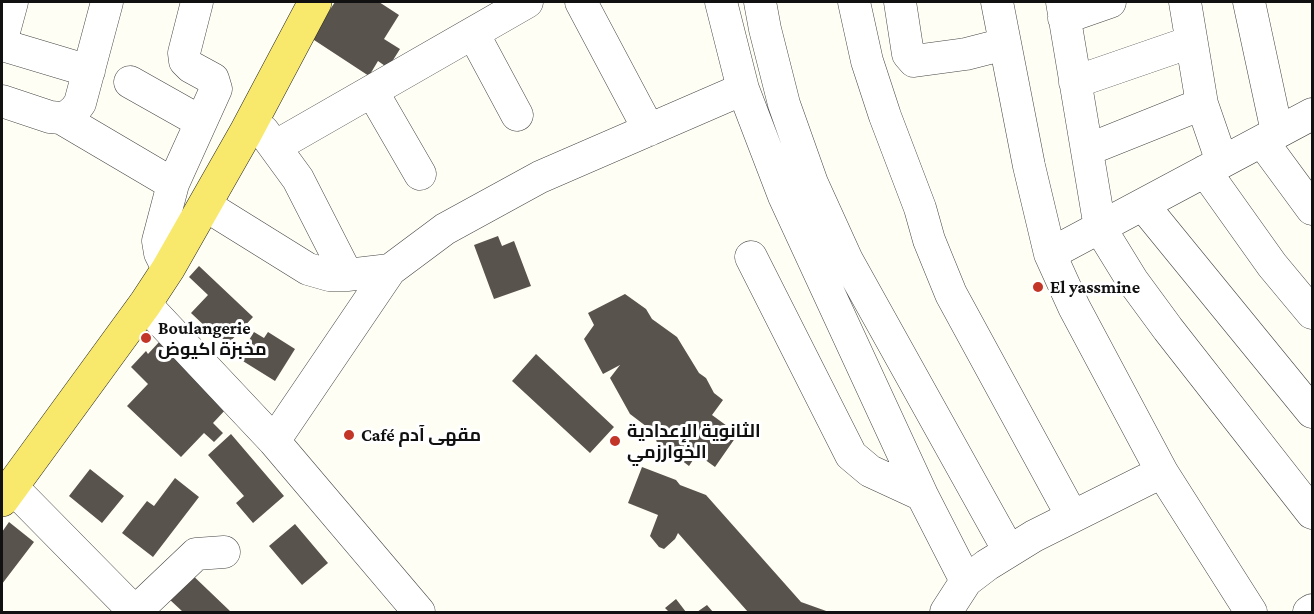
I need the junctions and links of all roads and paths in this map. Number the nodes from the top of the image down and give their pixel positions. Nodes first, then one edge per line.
1 (12, 2) edge
2 (107, 2) edge
3 (197, 2) edge
4 (315, 2) edge
5 (526, 2) edge
6 (581, 2) edge
7 (721, 2) edge
8 (760, 2) edge
9 (854, 2) edge
10 (900, 2) edge
11 (997, 2) edge
12 (1110, 2) edge
13 (1185, 2) edge
14 (1249, 2) edge
15 (1063, 10) edge
16 (472, 33) junction
17 (2, 39) edge
18 (1191, 42) junction
19 (1005, 44) junction
20 (2, 45) edge
21 (88, 71) junction
22 (130, 82) dead end
23 (1075, 82) junction
24 (743, 89) junction
25 (372, 91) junction
26 (2, 101) edge
27 (1202, 104) junction
28 (1312, 114) edge
29 (517, 115) dead end
30 (61, 118) junction
31 (253, 118) junction
32 (201, 122) junction
33 (649, 130) junction
34 (1270, 136) junction
35 (276, 146) junction
36 (1087, 150) junction
37 (1213, 166) junction
38 (420, 174) dead end
39 (173, 184) junction
40 (205, 205) junction
41 (1143, 205) junction
42 (1312, 209) edge
43 (1100, 228) junction
44 (1050, 254) junction
45 (751, 257) dead end
46 (168, 269) junction
47 (390, 270) junction
48 (347, 275) junction
49 (145, 304) junction
50 (1312, 313) edge
51 (1312, 412) edge
52 (274, 441) junction
53 (1162, 472) junction
54 (7, 494) edge
55 (922, 495) junction
56 (1312, 513) edge
57 (1072, 516) junction
58 (1009, 551) junction
59 (224, 552) dead end
60 (966, 581) junction
61 (1312, 610) edge
62 (135, 612) edge
63 (419, 612) edge
64 (946, 612) edge
65 (1251, 612) edge
66 (1308, 612) edge

1 - 17 street
2 - 21 street
3 - 32 street
4 - 31 main road
5 - 16 street
6 - 33 street
7 - 24 street
8 - 58 street
9 - 57 street
10 - 19 street
11 - 19 street
12 - 15 street
13 - 18 street
14 - 34 street
15 - 23 street
16 - 25 street
16 - 29 street
18 - 23 street
18 - 27 street
19 - 44 street
20 - 21 street
21 - 30 street
22 - 32 street
23 - 36 street
24 - 33 street
24 - 55 street
25 - 35 street
25 - 38 street
26 - 30 street
27 - 36 street
27 - 37 street
28 - 34 street
30 - 39 street
31 - 35 street
31 - 40 main road
32 - 39 street
33 - 47 street
34 - 37 street
34 - 42 street
35 - 48 street
36 - 43 street
37 - 41 street
37 - 50 street
39 - 46 street
40 - 46 main road
40 - 48 street
41 - 43 street
41 - 51 street
43 - 44 street
43 - 56 street
44 - 53 street
45 - 55 street
46 - 49 main road
47 - 48 street
47 - 52 street
49 - 52 street
49 - 54 main road
52 - 63 street
53 - 57 street
53 - 65 street
54 - 62 street
55 - 60 street
57 - 58 street
58 - 60 street
59 - 62 street
60 - 64 street
61 - 66 street

